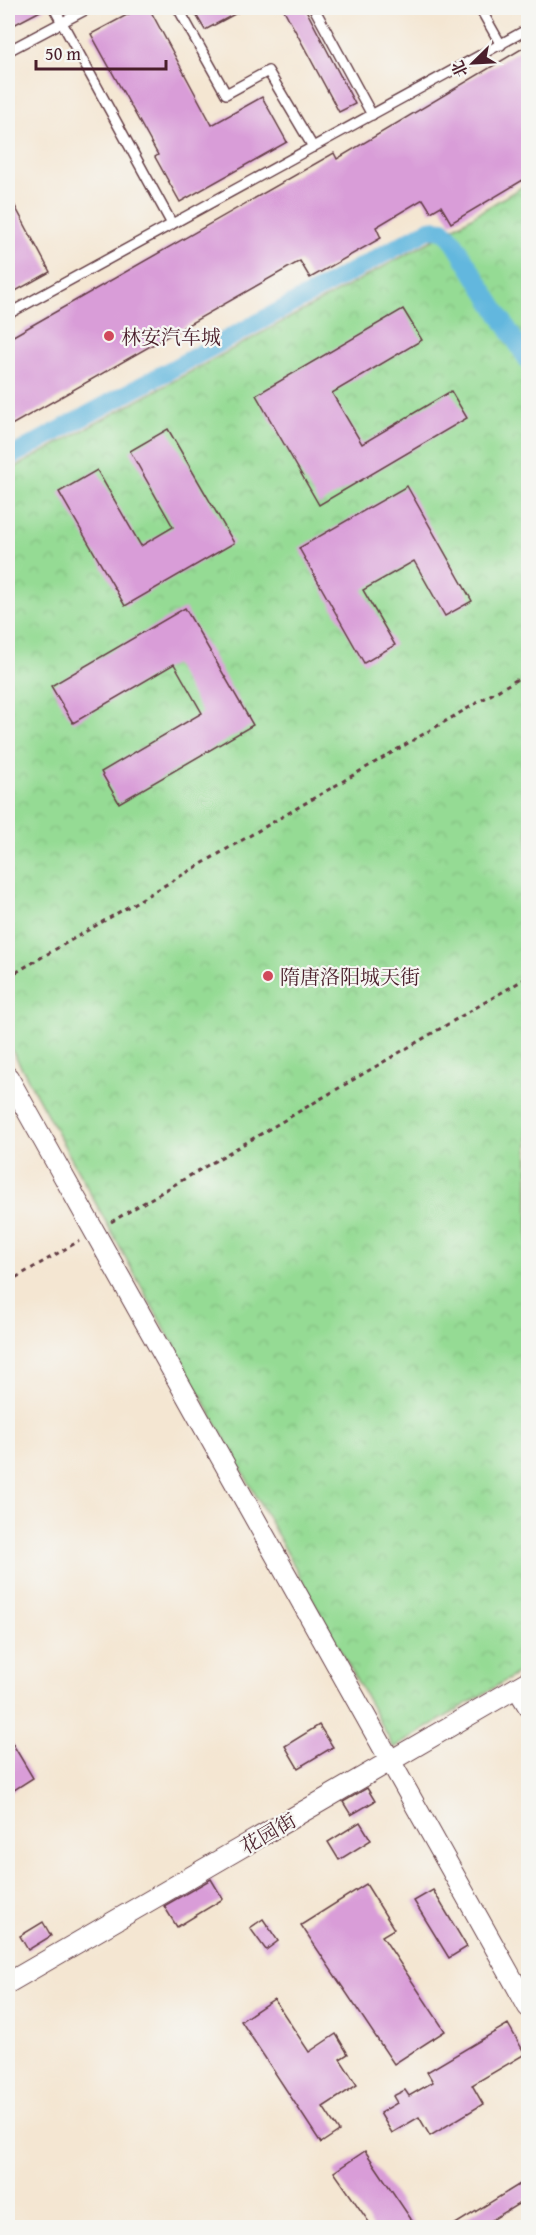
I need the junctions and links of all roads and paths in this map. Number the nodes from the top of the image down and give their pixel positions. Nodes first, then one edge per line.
1 (54, 8) edge
2 (89, 8) edge
3 (178, 8) edge
4 (314, 8) edge
5 (480, 8) edge
6 (62, 22) junction
7 (528, 29) edge
8 (501, 45) junction
9 (8, 51) edge
10 (372, 115) junction
11 (313, 147) junction
12 (172, 224) junction
13 (8, 314) edge
14 (528, 673) edge
15 (8, 977) edge
16 (528, 977) edge
17 (8, 1077) edge
18 (94, 1232) junction
19 (8, 1282) edge
20 (523, 1685) edge
21 (528, 1706) edge
22 (391, 1761) junction
23 (8, 1983) edge
24 (528, 2007) edge

1 - 6 lane
2 - 6 lane
3 - 11 lane
4 - 10 lane
5 - 8 lane
6 - 9 lane
6 - 12 lane
7 - 8 lane
8 - 10 lane
10 - 11 lane
11 - 12 lane
12 - 13 lane
14 - 15 path
16 - 18 path
17 - 18 street
18 - 19 path
18 - 22 street
20 - 21 street
20 - 22 street, 花园街
22 - 23 street, 花园街
22 - 24 street

